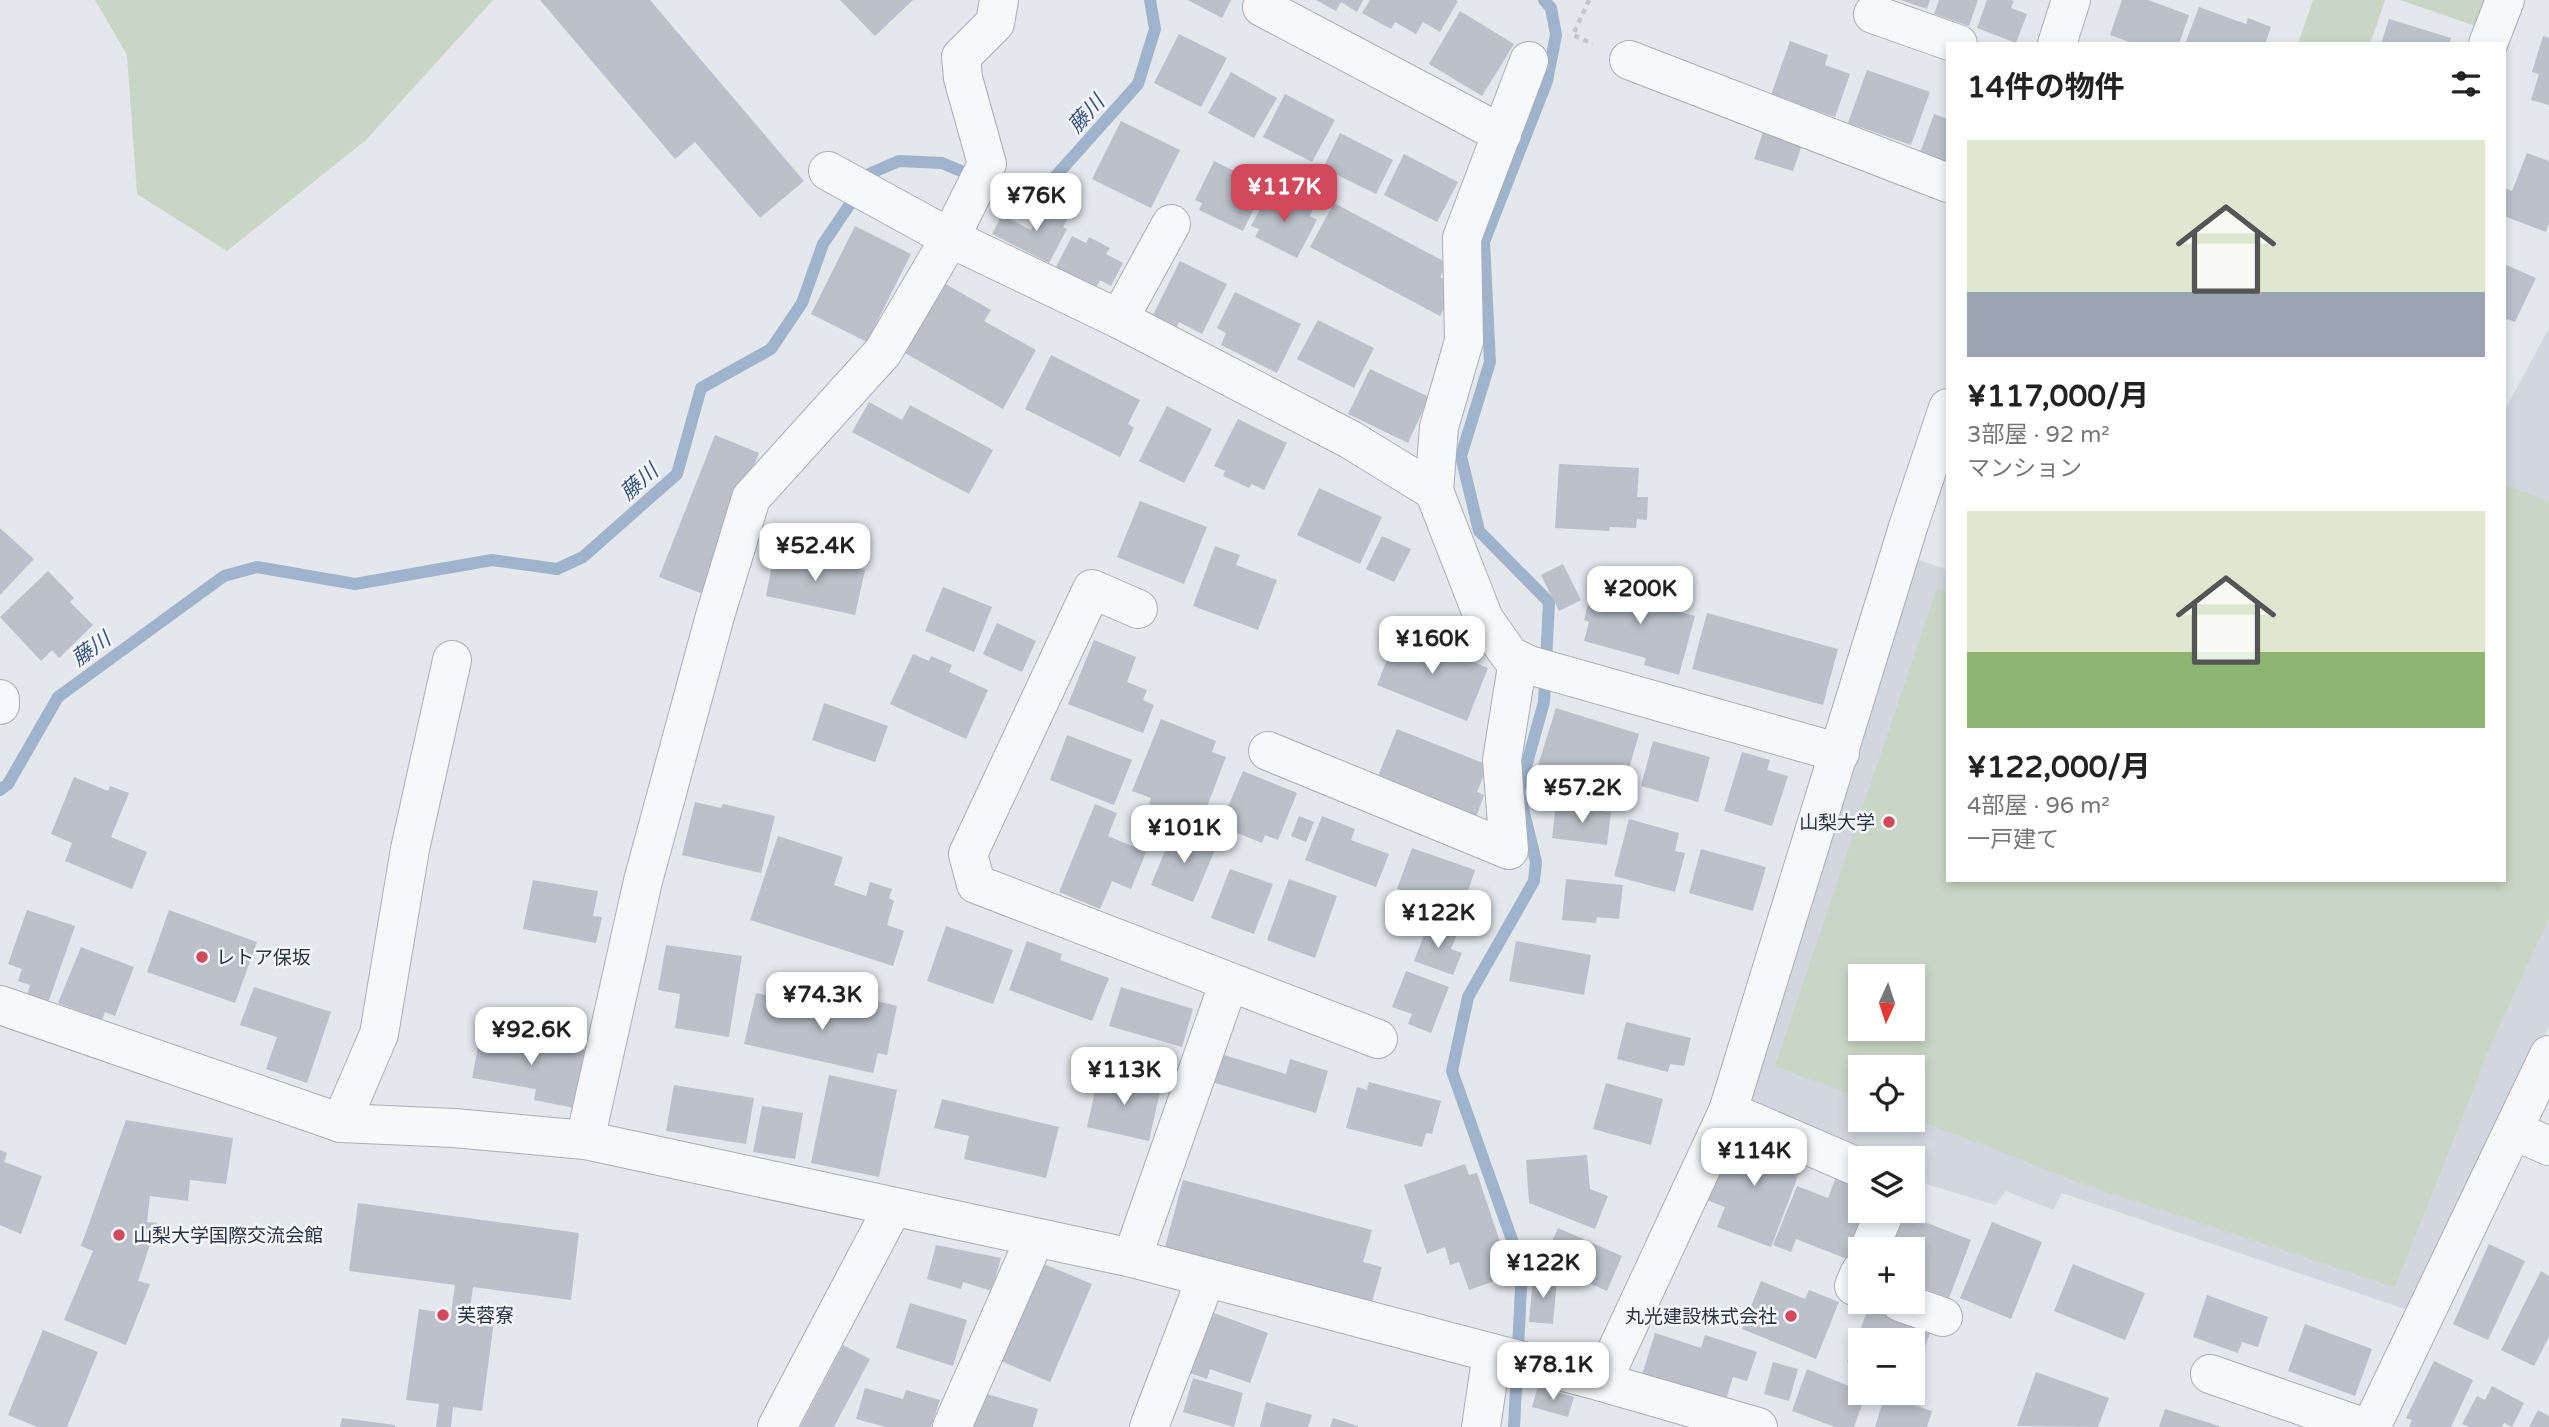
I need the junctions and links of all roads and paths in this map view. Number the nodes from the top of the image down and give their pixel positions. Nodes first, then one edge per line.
1 (999, 0) edge
2 (1265, 0) edge
3 (2071, 0) edge
4 (2505, 0) edge
5 (1873, 14) dead end
6 (1952, 42) edge
7 (2060, 42) edge
8 (2489, 42) edge
9 (1629, 60) dead end
10 (1529, 61) dead end
11 (1502, 134) junction
12 (835, 175) dead end
13 (1946, 182) edge
14 (1171, 224) dead end
15 (950, 238) junction
16 (1119, 319) junction
17 (1946, 414) edge
18 (1434, 491) junction
19 (1138, 609) dead end
20 (452, 660) dead end
21 (1536, 666) junction
22 (0, 699) edge
23 (0, 705) edge
24 (1268, 751) dead end
25 (1840, 753) junction
26 (1229, 982) junction
27 (0, 1005) edge
28 (1378, 1039) dead end
29 (2549, 1055) edge
30 (1728, 1111) junction
31 (341, 1123) junction
32 (2515, 1131) junction
33 (585, 1140) junction
34 (2549, 1146) edge
35 (1848, 1163) edge
36 (893, 1207) junction
37 (1035, 1238) junction
38 (1132, 1258) junction
39 (1206, 1278) junction
40 (1925, 1311) edge
41 (1943, 1317) dead end
42 (1508, 1358) junction
43 (2210, 1374) dead end
44 (1602, 1381) junction
45 (1666, 1414) edge
46 (778, 1427) edge
47 (952, 1427) edge
48 (1149, 1427) edge
49 (1481, 1427) edge
50 (1758, 1427) edge
51 (2363, 1427) edge
52 (2371, 1427) edge

1 - 15 street
2 - 11 street
3 - 7 street
4 - 8 street
5 - 6 street
9 - 13 street
10 - 11 street
11 - 18 street
12 - 15 street
14 - 16 street
15 - 16 street
15 - 33 street
16 - 18 street
17 - 25 street
18 - 21 street
19 - 26 street
20 - 31 street
21 - 24 street
21 - 25 street
22 - 23 street
25 - 30 street
26 - 28 street
26 - 38 street
27 - 31 street
29 - 32 street
30 - 35 street
30 - 44 street
31 - 33 street
32 - 34 street
32 - 52 street
33 - 36 street
36 - 37 street
36 - 46 street
37 - 38 street
37 - 47 street
38 - 39 street
39 - 42 street
39 - 48 street
40 - 41 street
42 - 44 street
42 - 49 street
43 - 51 street
44 - 45 street
45 - 50 street

